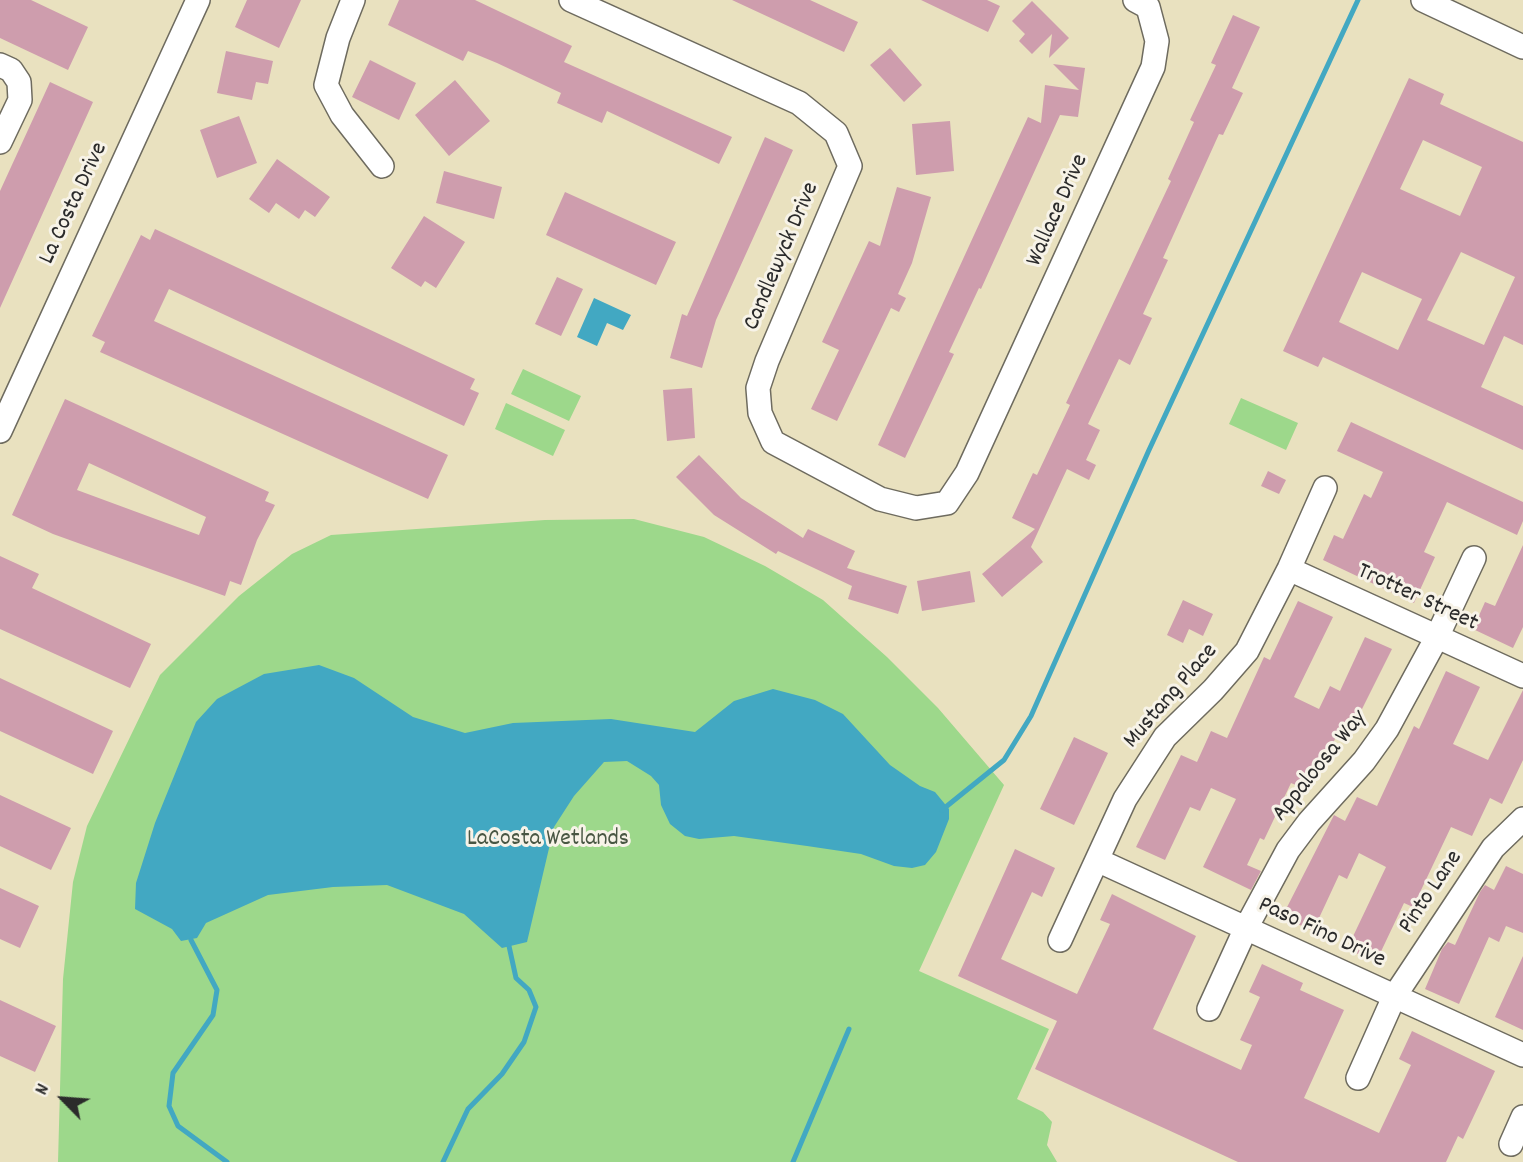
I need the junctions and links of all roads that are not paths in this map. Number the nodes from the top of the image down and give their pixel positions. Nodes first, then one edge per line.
1 (198, 0) edge
2 (353, 0) edge
3 (571, 0) edge
4 (1135, 0) edge
5 (1423, 0) edge
6 (1523, 47) edge
7 (0, 65) edge
8 (0, 142) edge
9 (382, 166) dead end
10 (0, 431) edge
11 (981, 446) joint
12 (1325, 488) dead end
13 (1474, 558) dead end
14 (1289, 569) junction
15 (1437, 637) junction
16 (1523, 676) edge
17 (1523, 819) edge
18 (1097, 860) junction
19 (1246, 928) junction
20 (1060, 940) dead end
21 (1394, 997) junction
22 (1209, 1009) dead end
23 (1523, 1055) edge
24 (1357, 1078) dead end
25 (1523, 1117) edge
26 (1511, 1144) dead end

1 - 10 street, La Costa Drive
2 - 9 street
3 - 11 street, Candlewyck Drive
4 - 11 street, Wallace Drive
5 - 6 street
7 - 8 street
12 - 14 street, Mustang Place
13 - 15 street, Appaloosa Way
14 - 15 street, Trotter Street
14 - 18 street, Mustang Place
15 - 16 street, Trotter Street
15 - 19 street, Appaloosa Way
17 - 21 street, Pinto Lane
18 - 19 street, Paso Fino Drive
18 - 20 street, Mustang Place
19 - 21 street, Paso Fino Drive
19 - 22 street, Appaloosa Way
21 - 23 street, Paso Fino Drive
21 - 24 street, Pinto Lane
25 - 26 street

